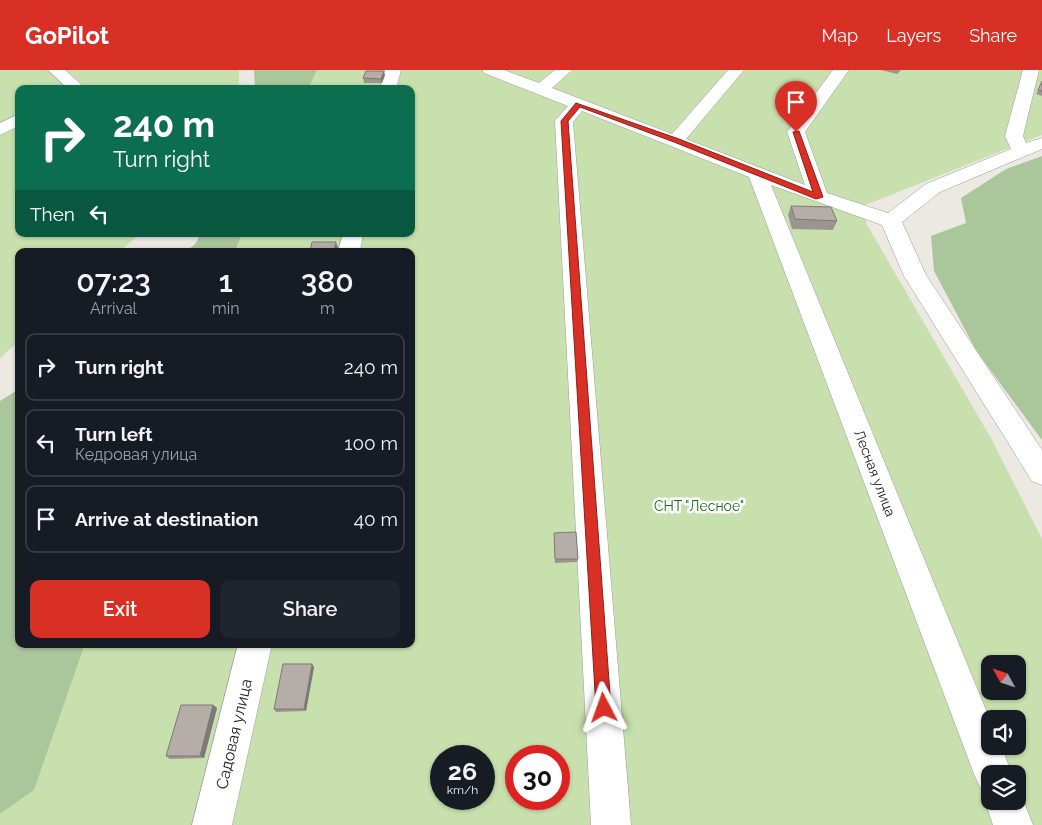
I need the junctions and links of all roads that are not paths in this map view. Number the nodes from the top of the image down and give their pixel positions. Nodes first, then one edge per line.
1 (56, 70) edge
2 (393, 70) edge
3 (490, 70) edge
4 (564, 70) edge
5 (736, 70) edge
6 (841, 70) edge
7 (1032, 70) edge
8 (73, 85) edge
9 (389, 85) edge
10 (541, 90) junction
11 (578, 105) junction
12 (15, 121) edge
13 (0, 130) edge
14 (676, 140) junction
15 (1042, 143) edge
16 (1021, 151) junction
17 (757, 173) junction
18 (819, 197) junction
19 (891, 221) junction
20 (1042, 473) edge
21 (254, 648) edge
22 (989, 765) edge
23 (1007, 810) edge
24 (212, 825) edge
25 (612, 825) edge
26 (1013, 825) edge

1 - 8 street
2 - 9 street
3 - 10 street
4 - 10 street
5 - 14 street
6 - 18 street
7 - 16 street
10 - 11 street
11 - 14 street
11 - 25 street
12 - 13 street
14 - 17 street
15 - 16 street
16 - 19 street
17 - 18 street
17 - 22 street, Лесная улица
18 - 19 street
19 - 20 street
21 - 24 street, Садовая улица
23 - 26 street

